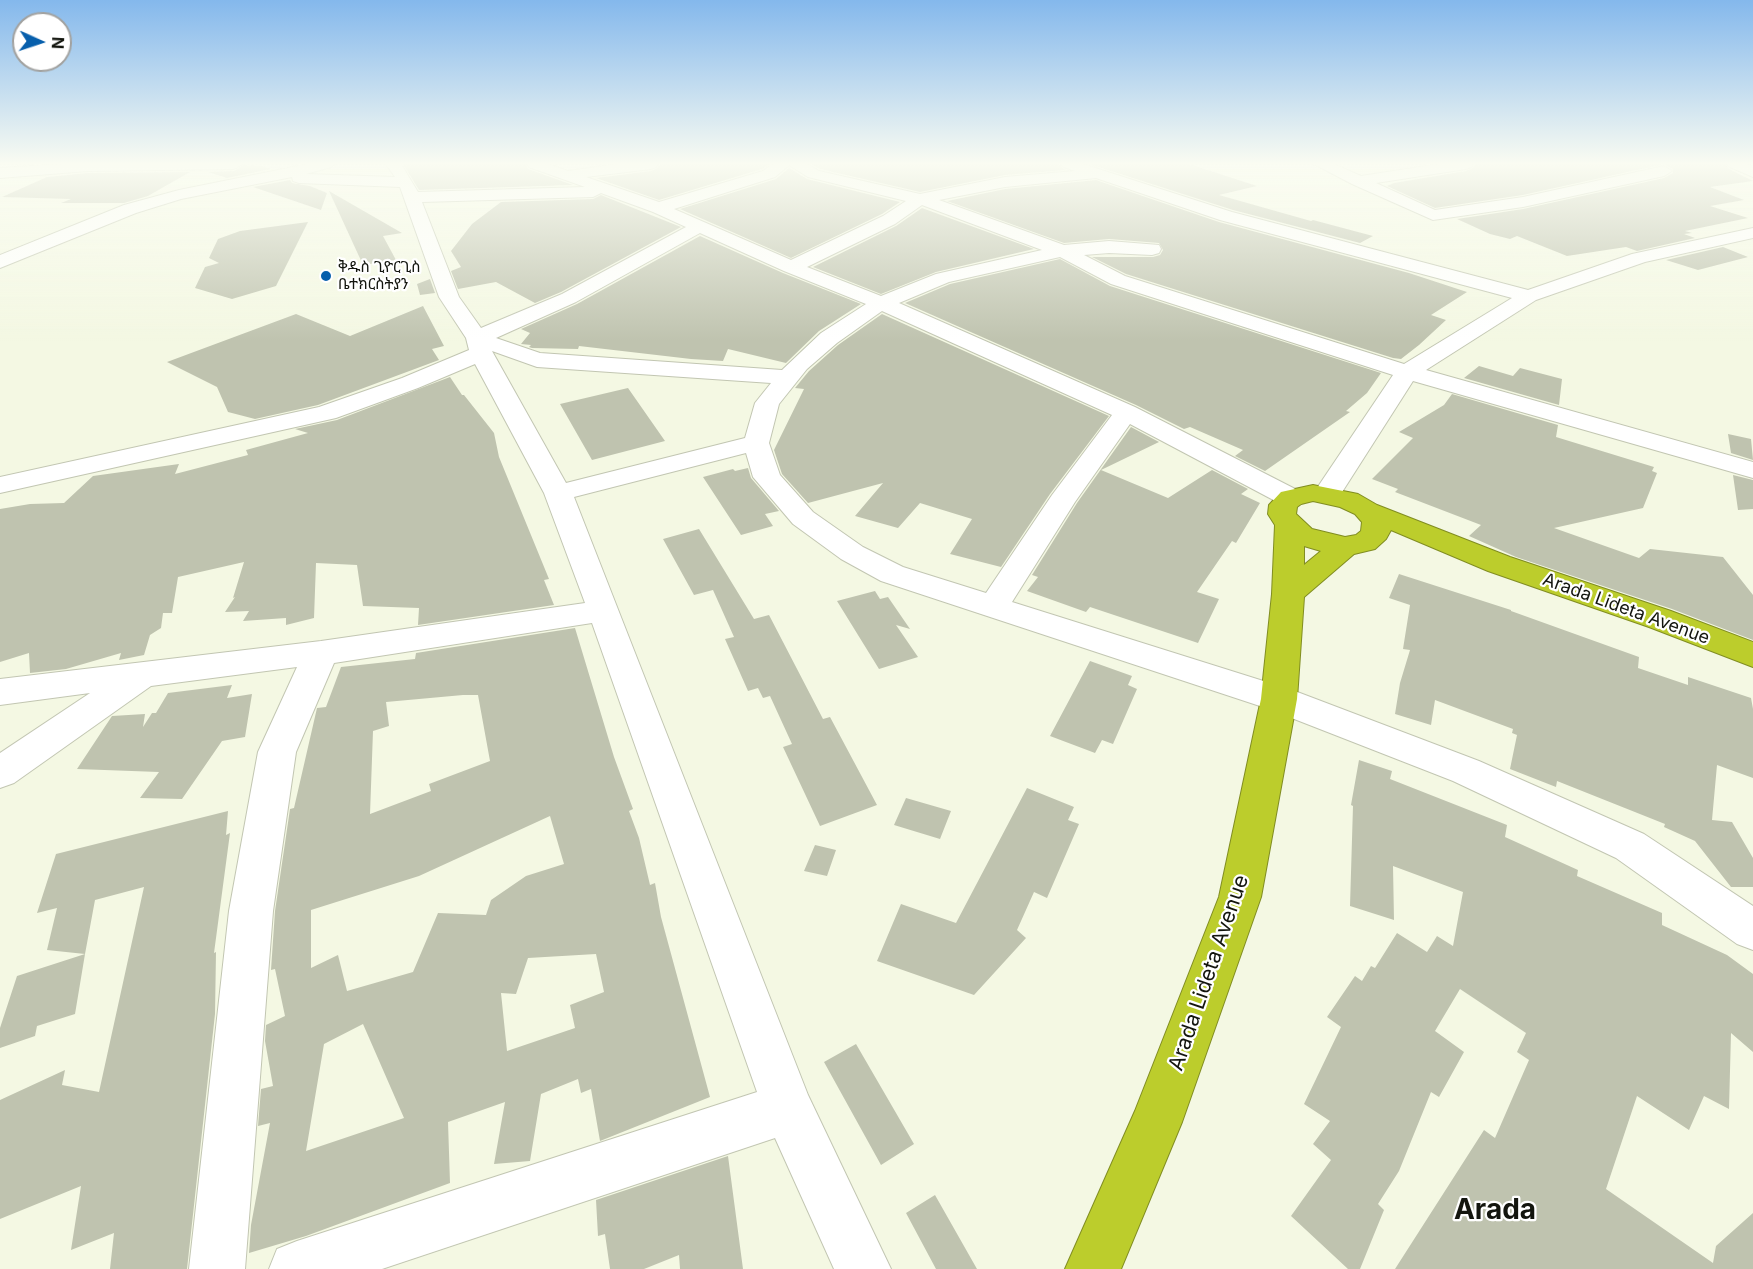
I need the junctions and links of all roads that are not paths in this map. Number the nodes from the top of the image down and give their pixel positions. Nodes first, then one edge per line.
1 (95, 223) edge
2 (420, 223) edge
3 (696, 223) edge
4 (882, 223) edge
5 (986, 223) edge
6 (1253, 223) edge
7 (700, 225) junction
8 (1753, 233) edge
9 (1152, 249) dead end
10 (1062, 251) junction
11 (0, 262) edge
12 (791, 267) junction
13 (1529, 296) junction
14 (881, 303) junction
15 (479, 346) junction
16 (1407, 372) junction
17 (787, 377) junction
18 (1126, 412) junction
19 (756, 443) junction
20 (1753, 470) edge
21 (0, 485) edge
22 (558, 493) junction
23 (1327, 494) junction
24 (1366, 510) junction
25 (1290, 511) junction
26 (1355, 544) junction
27 (1499, 564) junction
28 (1288, 594) junction
29 (993, 607) junction
30 (604, 611) junction
31 (321, 653) junction
32 (1753, 655) edge
33 (140, 676) junction
34 (0, 692) edge
35 (1278, 699) junction
36 (0, 773) edge
37 (1753, 930) edge
38 (788, 1108) junction
39 (217, 1269) edge
40 (297, 1269) edge
41 (863, 1269) edge
42 (1093, 1269) edge

1 - 11 street
2 - 15 street
3 - 7 street
4 - 12 street
5 - 10 street
6 - 13 street
7 - 12 street
7 - 15 street
8 - 13 street
9 - 10 street
10 - 14 street
10 - 16 street
12 - 14 street
13 - 16 street
14 - 17 street
14 - 18 street
15 - 17 street
15 - 21 street
15 - 22 street
16 - 20 street
16 - 23 street
17 - 19 street
18 - 25 street
18 - 29 street
19 - 22 street
19 - 29 street
22 - 30 street
23 - 24 highway, Arada Lideta Avenue
23 - 25 highway, Arada Lideta Avenue
24 - 26 highway
24 - 27 highway, Arada Lideta Avenue
25 - 26 highway, Arada Lideta Avenue
25 - 28 highway, Arada Lideta Avenue
26 - 27 highway, Arada Lideta Avenue
26 - 28 highway
27 - 32 highway, Arada Lideta Avenue
28 - 35 highway, Arada Lideta Avenue
29 - 35 street
30 - 31 street
30 - 38 street
31 - 33 street
31 - 39 street
33 - 34 street
33 - 36 street
35 - 37 street
35 - 42 highway, Arada Lideta Avenue
38 - 40 street
38 - 41 street

